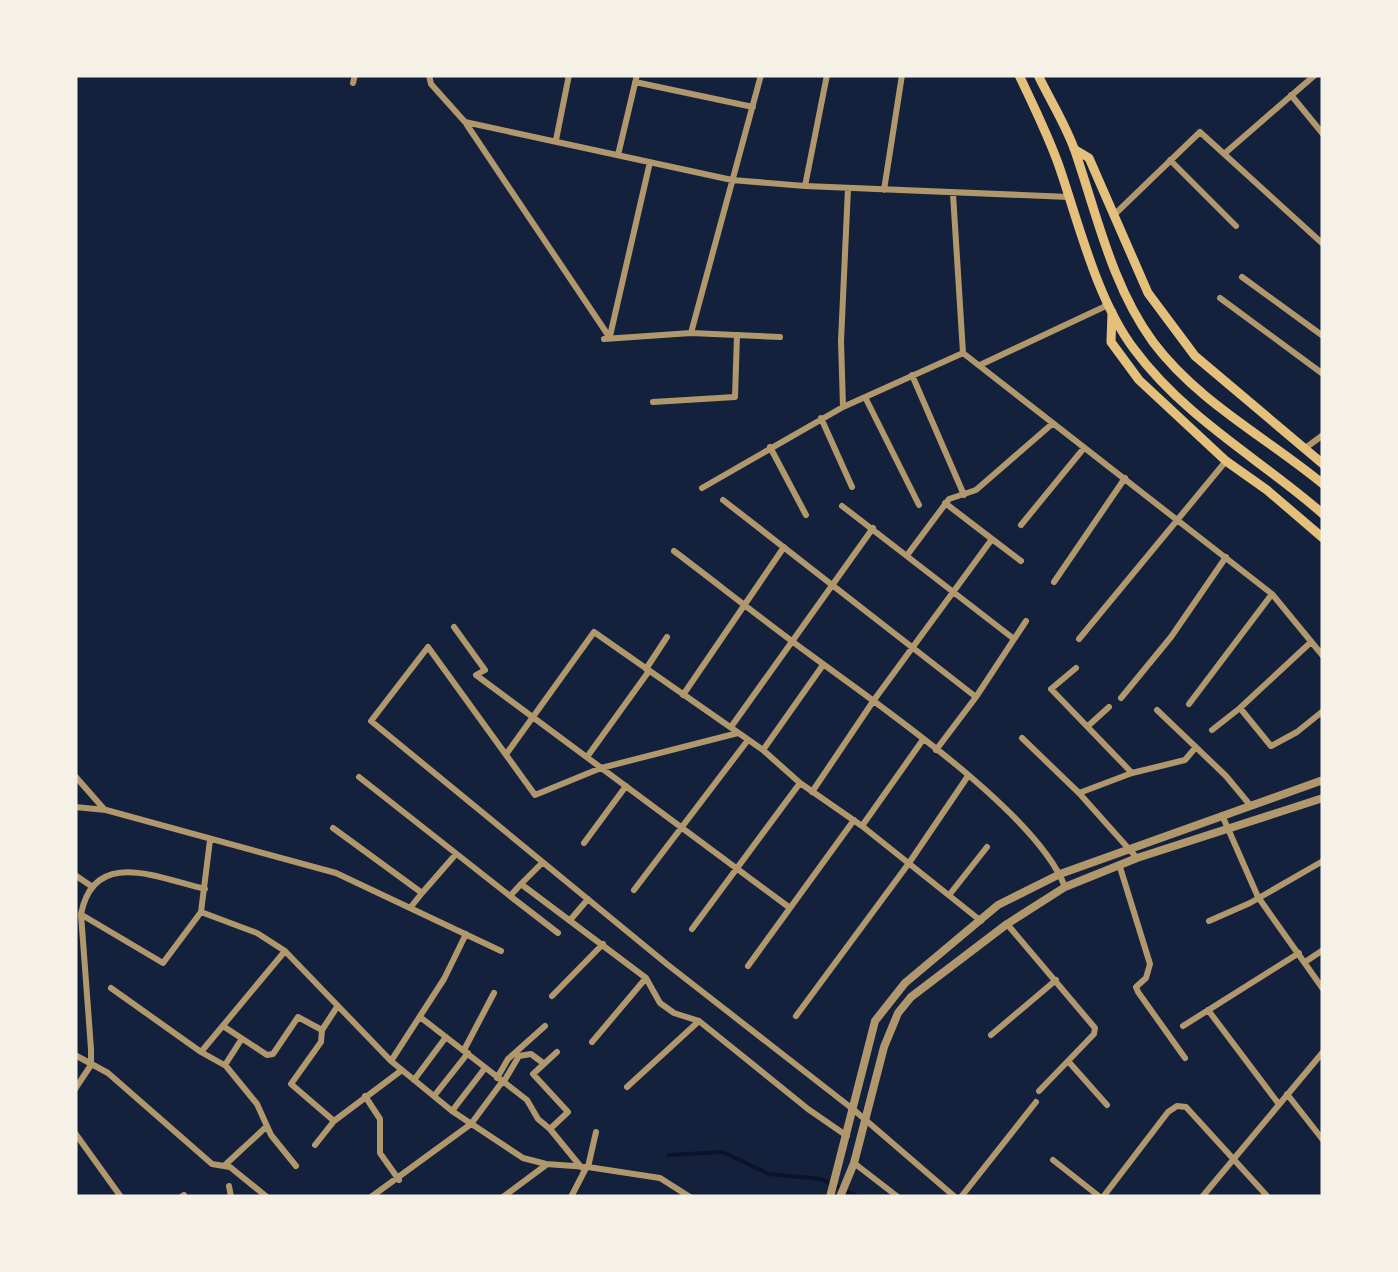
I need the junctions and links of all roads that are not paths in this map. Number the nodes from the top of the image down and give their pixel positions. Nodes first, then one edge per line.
1 (428, 75) edge
2 (569, 75) edge
3 (760, 75) edge
4 (827, 75) edge
5 (902, 75) edge
6 (1020, 75) edge
7 (1038, 75) edge
8 (1315, 75) edge
9 (636, 78) edge
10 (1291, 95) junction
11 (753, 108) junction
12 (465, 122) junction
13 (1323, 134) edge
14 (556, 140) junction
15 (1074, 149) junction
16 (1224, 154) junction
17 (618, 155) junction
18 (1170, 160) junction
19 (650, 162) junction
20 (732, 180) junction
21 (806, 186) junction
22 (848, 188) junction
23 (884, 190) junction
24 (953, 194) junction
25 (1069, 196) junction
26 (1116, 214) junction
27 (1236, 226) dead end
28 (1323, 244) edge
29 (1242, 277) dead end
30 (1220, 298) dead end
31 (1111, 308) junction
32 (690, 333) junction
33 (737, 335) junction
34 (1323, 336) edge
35 (780, 337) dead end
36 (607, 338) junction
37 (964, 353) junction
38 (980, 365) junction
39 (912, 374) junction
40 (1323, 374) edge
41 (866, 399) junction
42 (653, 402) dead end
43 (842, 406) junction
44 (821, 418) junction
45 (1052, 424) junction
46 (1323, 436) edge
47 (770, 447) junction
48 (1084, 448) junction
49 (1303, 450) junction
50 (1226, 461) junction
51 (1323, 464) edge
52 (1124, 478) junction
53 (1323, 484) edge
54 (852, 487) dead end
55 (702, 488) dead end
56 (964, 495) junction
57 (723, 500) dead end
58 (945, 503) junction
59 (919, 505) dead end
60 (842, 506) dead end
61 (1323, 514) edge
62 (806, 515) dead end
63 (1176, 518) junction
64 (1021, 525) dead end
65 (872, 528) junction
66 (1323, 538) edge
67 (992, 539) junction
68 (784, 547) junction
69 (674, 551) dead end
70 (908, 554) junction
71 (1226, 557) junction
72 (1021, 561) dead end
73 (1054, 582) dead end
74 (834, 584) junction
75 (953, 594) junction
76 (1272, 594) junction
77 (744, 604) junction
78 (1026, 621) dead end
79 (454, 627) dead end
80 (667, 637) dead end
81 (1014, 638) junction
82 (1079, 638) dead end
83 (791, 640) junction
84 (1311, 642) junction
85 (914, 648) junction
86 (1323, 656) edge
87 (824, 665) junction
88 (1076, 668) dead end
89 (647, 670) junction
90 (683, 695) junction
91 (976, 697) junction
92 (1121, 698) dead end
93 (874, 700) junction
94 (1189, 704) dead end
95 (1110, 706) dead end
96 (1240, 708) junction
97 (1156, 710) dead end
98 (1323, 711) edge
99 (532, 717) junction
100 (1088, 726) junction
101 (731, 727) junction
102 (1212, 730) dead end
103 (738, 733) junction
104 (1022, 738) dead end
105 (748, 740) junction
106 (922, 741) junction
107 (1196, 747) junction
108 (763, 750) junction
109 (936, 750) junction
110 (507, 753) junction
111 (587, 757) junction
112 (601, 768) junction
113 (1132, 773) junction
114 (75, 776) edge
115 (359, 776) dead end
116 (968, 776) junction
117 (1323, 780) edge
118 (800, 783) junction
119 (626, 786) junction
120 (812, 792) junction
121 (1079, 793) junction
122 (1323, 798) edge
123 (1250, 805) junction
124 (75, 807) edge
125 (106, 810) junction
126 (1222, 815) junction
127 (854, 820) junction
128 (862, 826) junction
129 (1227, 827) junction
130 (333, 828) dead end
131 (683, 828) junction
132 (210, 840) junction
133 (584, 843) dead end
134 (1130, 846) junction
135 (987, 847) dead end
136 (456, 854) junction
137 (1137, 858) junction
138 (1323, 861) edge
139 (542, 863) junction
140 (909, 863) junction
141 (1120, 864) junction
142 (736, 868) junction
143 (1060, 874) junction
144 (75, 875) edge
145 (521, 884) junction
146 (91, 886) junction
147 (1065, 887) junction
148 (634, 890) dead end
149 (204, 892) junction
150 (422, 893) junction
151 (950, 894) junction
152 (510, 896) junction
153 (1258, 897) junction
154 (588, 900) junction
155 (410, 908) junction
156 (790, 908) junction
157 (201, 909) junction
158 (82, 915) junction
159 (571, 919) junction
160 (982, 921) junction
161 (1209, 921) dead end
162 (1007, 924) junction
163 (692, 929) dead end
164 (558, 933) dead end
165 (466, 934) junction
166 (78, 939) edge
167 (603, 944) junction
168 (1323, 950) edge
169 (285, 951) junction
170 (501, 951) dead end
171 (1299, 952) junction
172 (1305, 962) junction
173 (748, 966) dead end
174 (646, 978) junction
175 (1056, 980) junction
176 (111, 988) dead end
177 (1323, 989) edge
178 (75, 992) edge
179 (494, 993) dead end
180 (552, 996) dead end
181 (88, 1000) junction
182 (338, 1007) junction
183 (1208, 1010) junction
184 (796, 1016) dead end
185 (420, 1017) junction
186 (699, 1021) junction
187 (223, 1026) junction
188 (545, 1026) dead end
189 (1183, 1026) dead end
190 (322, 1030) junction
191 (991, 1035) dead end
192 (446, 1037) junction
193 (241, 1040) junction
194 (592, 1042) dead end
195 (201, 1052) junction
196 (466, 1052) junction
197 (557, 1052) dead end
198 (1323, 1052) edge
199 (75, 1055) edge
200 (1185, 1058) dead end
201 (391, 1061) junction
202 (1068, 1062) junction
203 (543, 1063) junction
204 (92, 1065) junction
205 (225, 1065) junction
206 (486, 1068) junction
207 (402, 1070) junction
208 (414, 1080) junction
209 (501, 1081) junction
210 (627, 1087) dead end
211 (75, 1088) edge
212 (1040, 1091) dead end
213 (1286, 1094) junction
214 (364, 1096) junction
215 (434, 1096) junction
216 (1036, 1102) dead end
217 (1278, 1103) junction
218 (1108, 1104) dead end
219 (452, 1110) junction
220 (854, 1110) junction
221 (866, 1120) junction
222 (334, 1121) junction
223 (471, 1124) junction
224 (266, 1127) junction
225 (550, 1129) junction
226 (596, 1132) dead end
227 (75, 1133) edge
228 (847, 1136) junction
229 (1323, 1140) edge
230 (315, 1144) dead end
231 (1234, 1158) junction
232 (1053, 1160) dead end
233 (854, 1163) junction
234 (546, 1164) junction
235 (224, 1166) junction
236 (296, 1166) dead end
237 (585, 1168) junction
238 (399, 1180) junction
239 (228, 1186) dead end
240 (674, 1194) edge
241 (836, 1194) edge
242 (121, 1197) edge
243 (231, 1197) edge
244 (267, 1197) edge
245 (372, 1197) edge
246 (503, 1197) edge
247 (570, 1197) edge
248 (690, 1197) edge
249 (898, 1197) edge
250 (958, 1197) edge
251 (1101, 1197) edge
252 (1202, 1197) edge
253 (1268, 1197) edge

1 - 12 street
2 - 14 street
3 - 11 street
4 - 21 street
5 - 23 street
6 - 25 main road
7 - 15 main road
8 - 10 street
9 - 11 street
9 - 17 street
10 - 13 street
10 - 16 street
11 - 20 street
12 - 14 street
12 - 36 street
14 - 17 street
15 - 26 main road
15 - 53 main road
16 - 18 street
16 - 28 street
17 - 19 street
18 - 26 street
18 - 27 street
19 - 20 street
19 - 36 street
20 - 21 street
20 - 32 street
21 - 22 street
22 - 23 street
22 - 43 street
23 - 24 street
24 - 25 street
24 - 37 street
25 - 31 main road
26 - 49 main road
29 - 34 street
30 - 40 street
31 - 38 street
31 - 50 main road
31 - 61 main road
32 - 33 street
32 - 36 street
33 - 35 street
33 - 42 street
37 - 38 street
37 - 39 street
38 - 45 street
39 - 41 street
39 - 56 street
41 - 43 street
41 - 59 street
43 - 44 street
44 - 47 street
44 - 54 street
45 - 48 street
45 - 56 street
46 - 49 street
47 - 55 street
47 - 62 street
48 - 52 street
48 - 64 street
49 - 51 main road
50 - 63 street
50 - 66 main road
52 - 63 street
52 - 73 street
56 - 58 street
57 - 68 street
58 - 67 street
58 - 70 street
60 - 65 street
63 - 71 street
63 - 82 street
65 - 70 street
65 - 74 street
67 - 72 street
67 - 75 street
68 - 74 street
68 - 77 street
69 - 77 street
70 - 75 street
71 - 76 street
71 - 92 street
74 - 83 street
74 - 85 street
75 - 81 street
75 - 85 street
76 - 84 street
76 - 94 street
77 - 83 street
77 - 90 street
78 - 81 street
79 - 99 street
80 - 89 street
81 - 91 street
83 - 87 street
83 - 101 street
84 - 86 street
84 - 96 street
85 - 91 street
85 - 93 street
87 - 93 street
87 - 108 street
88 - 100 street
89 - 90 street
89 - 99 street
89 - 111 street
90 - 101 street
91 - 109 street
93 - 106 street
93 - 120 street
95 - 100 street
96 - 98 street
96 - 102 street
97 - 107 street
99 - 110 street
99 - 111 street
100 - 113 street
101 - 103 street
103 - 105 street
103 - 112 street
104 - 121 street
105 - 108 street
105 - 131 street
106 - 109 street
106 - 128 street
107 - 113 street
107 - 123 street
108 - 118 street
109 - 116 street
110 - 112 street
110 - 139 street
111 - 112 street
112 - 119 street
113 - 121 street
114 - 125 street
115 - 136 street
116 - 140 street
116 - 143 street
117 - 123 street
118 - 120 street
118 - 142 street
119 - 131 street
119 - 133 street
120 - 127 street
121 - 134 street
122 - 129 street
123 - 126 street
124 - 125 street
125 - 132 street
126 - 129 street
126 - 134 street
127 - 128 street
127 - 156 street
128 - 140 street
129 - 137 street
129 - 153 street
130 - 150 street
131 - 142 street
131 - 148 street
132 - 149 street
132 - 155 street
134 - 137 street
134 - 143 street
135 - 151 street
136 - 150 street
136 - 152 street
137 - 141 street
138 - 153 street
139 - 145 street
139 - 154 street
140 - 151 street
140 - 184 street
141 - 147 street
141 - 200 street
142 - 156 street
142 - 163 street
143 - 147 street
143 - 160 street
144 - 146 street
145 - 152 street
145 - 159 street
146 - 149 street
146 - 158 street
147 - 162 street
149 - 157 street
150 - 155 street
151 - 160 street
152 - 164 street
153 - 161 street
153 - 171 street
154 - 159 street
154 - 220 street
155 - 165 street
156 - 173 street
157 - 158 street
157 - 169 street
158 - 166 street
159 - 167 street
160 - 220 street
162 - 175 street
162 - 221 street
165 - 170 street
165 - 185 street
166 - 181 street
167 - 174 street
167 - 180 street
168 - 172 street
169 - 182 street
169 - 187 street
171 - 172 street
171 - 183 street
172 - 177 street
174 - 186 street
174 - 194 street
175 - 191 street
175 - 202 street
176 - 195 street
178 - 181 street
179 - 196 street
181 - 204 street
182 - 190 street
182 - 201 street
183 - 189 street
183 - 217 street
185 - 192 street
185 - 201 street
186 - 210 street
186 - 228 street
187 - 193 street
187 - 195 street
188 - 209 street
190 - 193 street
190 - 222 street
192 - 196 street
192 - 208 street
193 - 205 street
195 - 205 street
196 - 206 street
196 - 215 street
197 - 203 street
198 - 213 street
199 - 204 street
201 - 207 street
202 - 212 street
202 - 218 street
203 - 209 street
203 - 225 street
204 - 211 street
204 - 235 street
205 - 224 street
206 - 209 street
206 - 219 street
207 - 208 street
207 - 214 street
208 - 215 street
209 - 223 street
209 - 225 street
213 - 217 street
213 - 229 street
214 - 222 street
214 - 238 street
215 - 219 street
216 - 250 street
217 - 231 street
219 - 223 street
220 - 221 street
220 - 228 street
221 - 233 street
221 - 250 street
222 - 230 street
223 - 234 street
223 - 238 street
224 - 235 street
224 - 236 street
225 - 237 street
226 - 237 street
227 - 242 street
228 - 241 street
231 - 251 street
231 - 252 street
231 - 253 street
232 - 251 street
233 - 241 street
233 - 249 street
234 - 237 street
234 - 246 street
235 - 244 street
237 - 240 street
237 - 247 street
238 - 245 street
239 - 243 street
240 - 248 street

